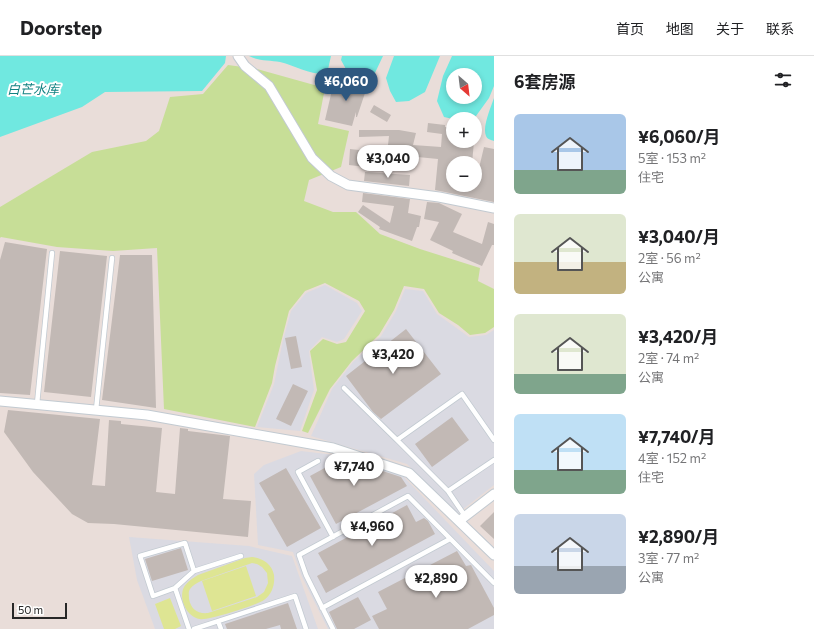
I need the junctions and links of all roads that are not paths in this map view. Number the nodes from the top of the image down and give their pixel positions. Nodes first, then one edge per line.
1 (238, 56) edge
2 (494, 208) edge
3 (52, 253) dead end
4 (112, 258) dead end
5 (344, 388) dead end
6 (0, 401) edge
7 (37, 404) junction
8 (96, 410) junction
9 (397, 440) junction
10 (494, 440) edge
11 (494, 460) edge
12 (318, 461) dead end
13 (448, 491) junction
14 (494, 494) edge
15 (462, 518) junction
16 (333, 536) junction
17 (450, 539) junction
18 (494, 555) edge
19 (241, 556) dead end
20 (194, 571) junction
21 (494, 583) edge
22 (175, 588) junction
23 (322, 608) junction
24 (218, 621) junction
25 (189, 629) edge
26 (194, 629) edge
27 (221, 629) edge
28 (306, 629) edge
29 (333, 629) edge

1 - 2 street
3 - 7 lane
4 - 8 lane
5 - 9 lane
6 - 7 street
7 - 8 street
8 - 15 street
9 - 10 lane
9 - 13 lane
11 - 13 lane
12 - 16 lane
13 - 15 lane
14 - 15 street
15 - 18 street
16 - 17 lane
16 - 23 lane
17 - 21 lane
17 - 23 lane
19 - 20 lane
20 - 22 lane
20 - 22 lane
22 - 25 lane
23 - 29 lane
24 - 26 lane
24 - 27 lane
24 - 28 lane

